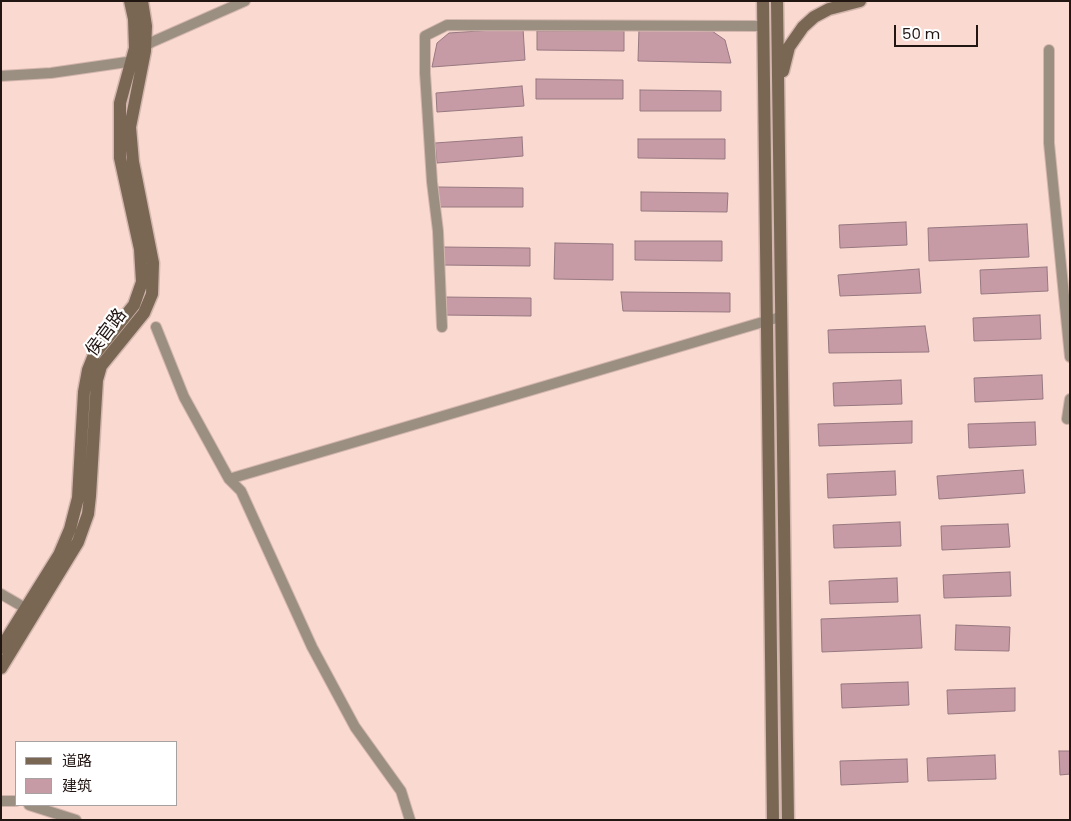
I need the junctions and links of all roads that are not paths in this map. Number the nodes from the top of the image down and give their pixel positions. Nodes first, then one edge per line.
1 (130, 1) edge
2 (142, 1) edge
3 (246, 1) edge
4 (763, 1) edge
5 (777, 1) edge
6 (860, 1) edge
7 (763, 26) junction
8 (145, 46) junction
9 (1049, 50) dead end
10 (133, 60) junction
11 (1, 76) edge
12 (778, 106) junction
13 (780, 318) junction
14 (765, 322) junction
15 (156, 327) dead end
16 (442, 327) dead end
17 (1070, 357) edge
18 (1070, 399) edge
19 (1067, 419) dead end
20 (229, 479) junction
21 (1, 594) edge
22 (30, 611) junction
23 (1, 648) edge
24 (1, 668) edge
25 (1, 801) edge
26 (15, 801) edge
27 (32, 806) edge
28 (76, 820) edge
29 (410, 820) edge
30 (773, 820) edge
31 (788, 820) edge

1 - 10 street, 侯官路
2 - 8 street, 侯官路
3 - 8 street
4 - 7 street
5 - 12 street
6 - 12 street
7 - 14 street
7 - 16 street
8 - 10 street
8 - 22 street, 侯官路
9 - 17 street
10 - 11 street
10 - 22 street, 侯官路
12 - 13 street
13 - 14 street
13 - 31 street
14 - 20 street
14 - 30 street
15 - 20 street
18 - 19 street
20 - 29 street
21 - 22 street
22 - 23 street, 侯官路
22 - 24 street, 侯官路
25 - 26 street
27 - 28 street

